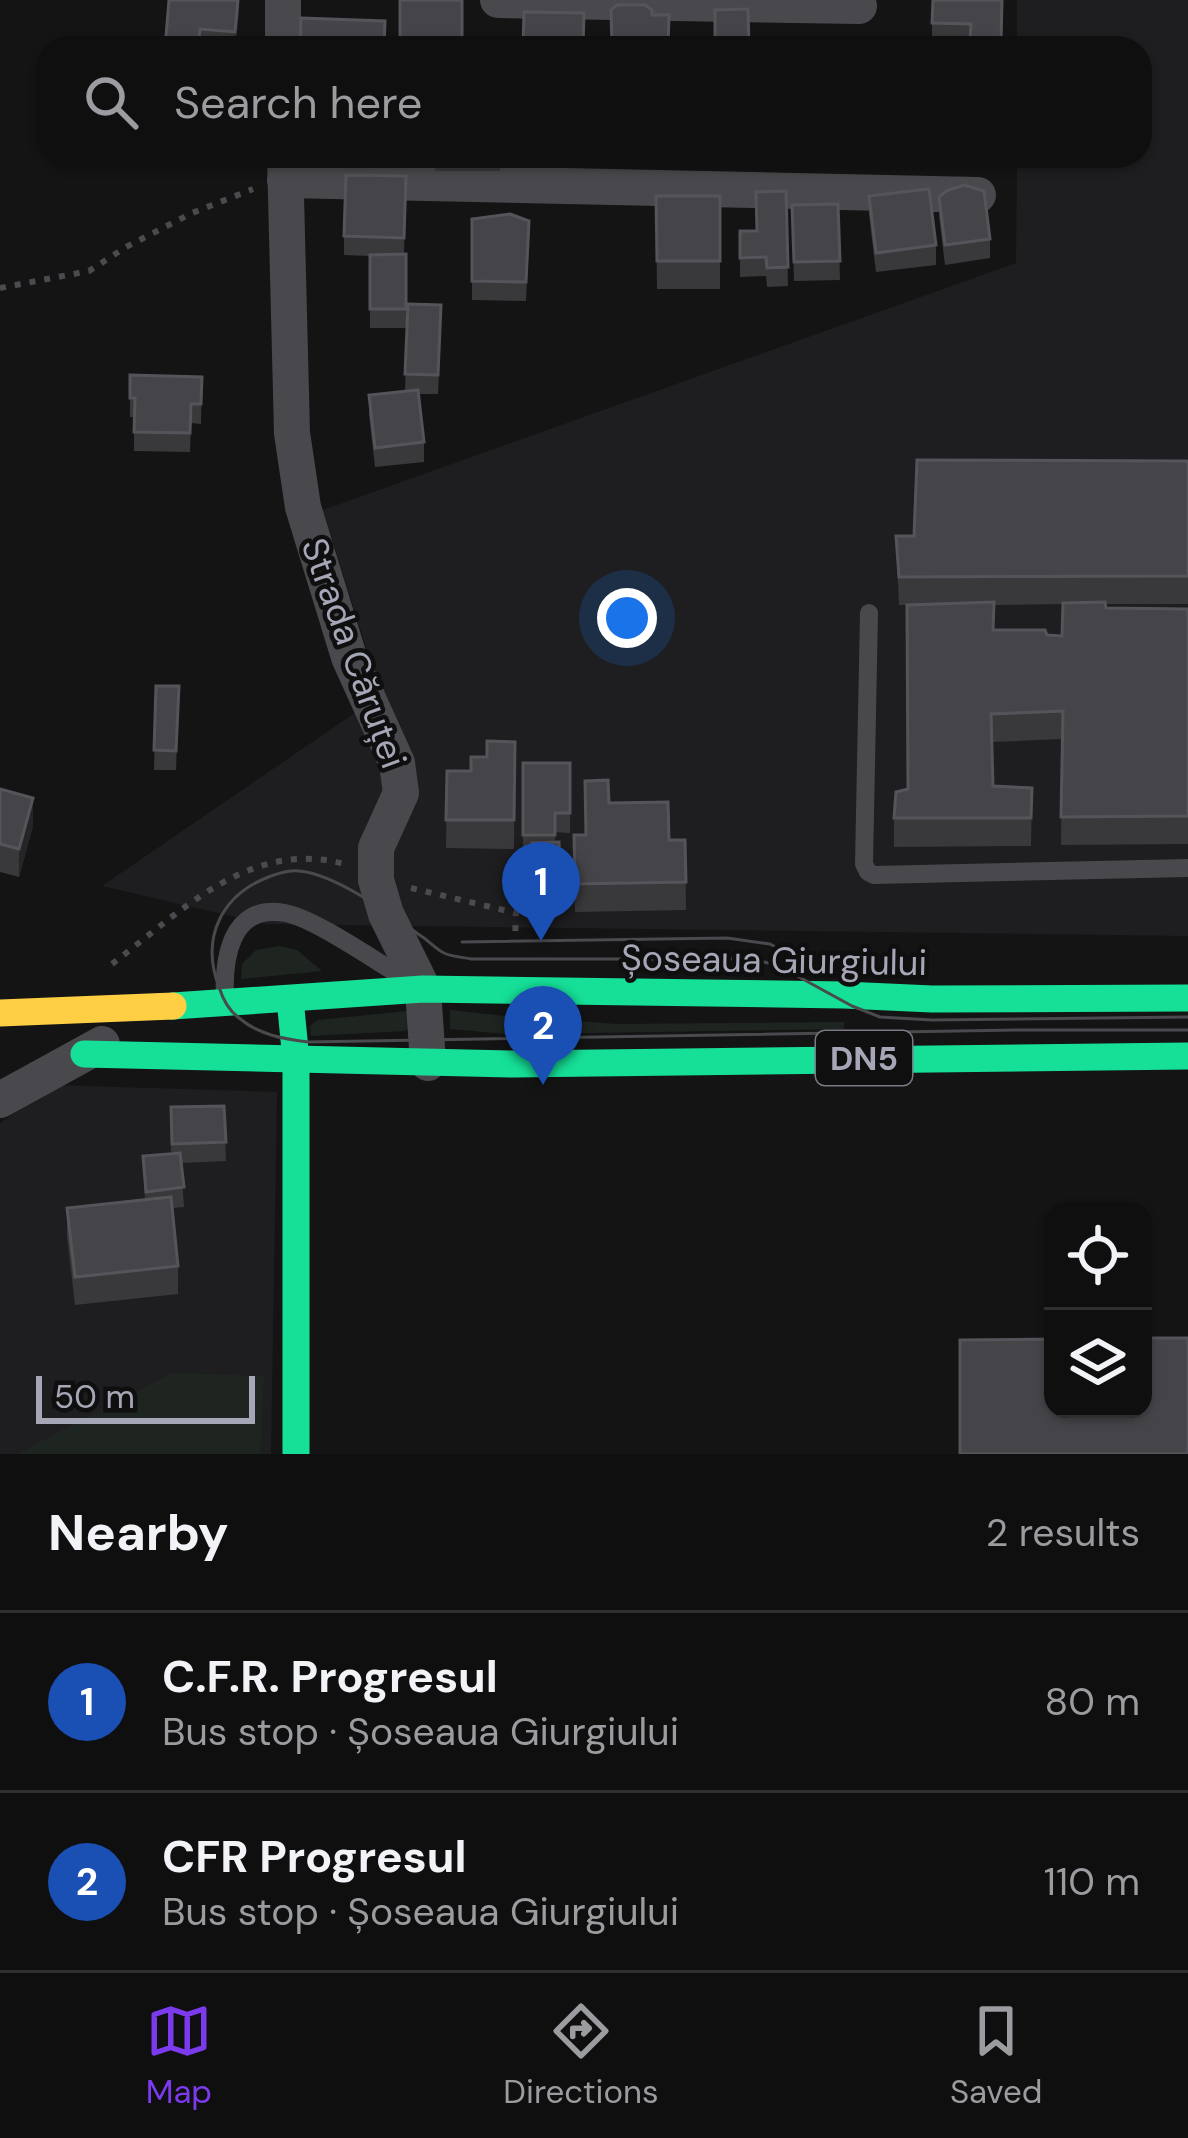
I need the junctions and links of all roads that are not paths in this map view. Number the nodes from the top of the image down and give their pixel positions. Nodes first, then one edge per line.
1 (283, 0) edge
2 (497, 0) edge
3 (859, 7) dead end
4 (284, 36) edge
5 (285, 168) edge
6 (978, 195) edge
7 (869, 613) dead end
8 (1188, 868) edge
9 (423, 989) junction
10 (1188, 998) edge
11 (290, 999) junction
12 (173, 1006) junction
13 (0, 1013) edge
14 (231, 1021) junction
15 (933, 1027) junction
16 (42, 1051) dead end
17 (84, 1054) junction
18 (1188, 1056) edge
19 (286, 1060) junction
20 (428, 1063) junction
21 (0, 1100) edge
22 (296, 1454) edge

1 - 4 street
2 - 3 street
5 - 6 street
5 - 9 street, Strada Căruței
7 - 8 lane
9 - 11 main road, Șoseaua Giurgiului / DN5
9 - 14 lane
9 - 15 main road, Șoseaua Giurgiului / DN5
9 - 20 street, Strada Căruței
10 - 15 main road, Șoseaua Giurgiului / DN5
11 - 14 main road, Șoseaua Giurgiului / DN5
11 - 19 main road
12 - 13 main road, Șoseaua Giurgiului / DN5
12 - 14 main road, Șoseaua Giurgiului / DN5
12 - 17 street
14 - 19 lane
15 - 18 main road, Șoseaua Giurgiului / DN5
15 - 20 main road, Șoseaua Giurgiului / DN5
16 - 17 main road, Șoseaua Giurgiului / DN5
17 - 19 main road, Șoseaua Giurgiului / DN5
17 - 21 street
19 - 20 main road, Șoseaua Giurgiului / DN5
19 - 22 main road

